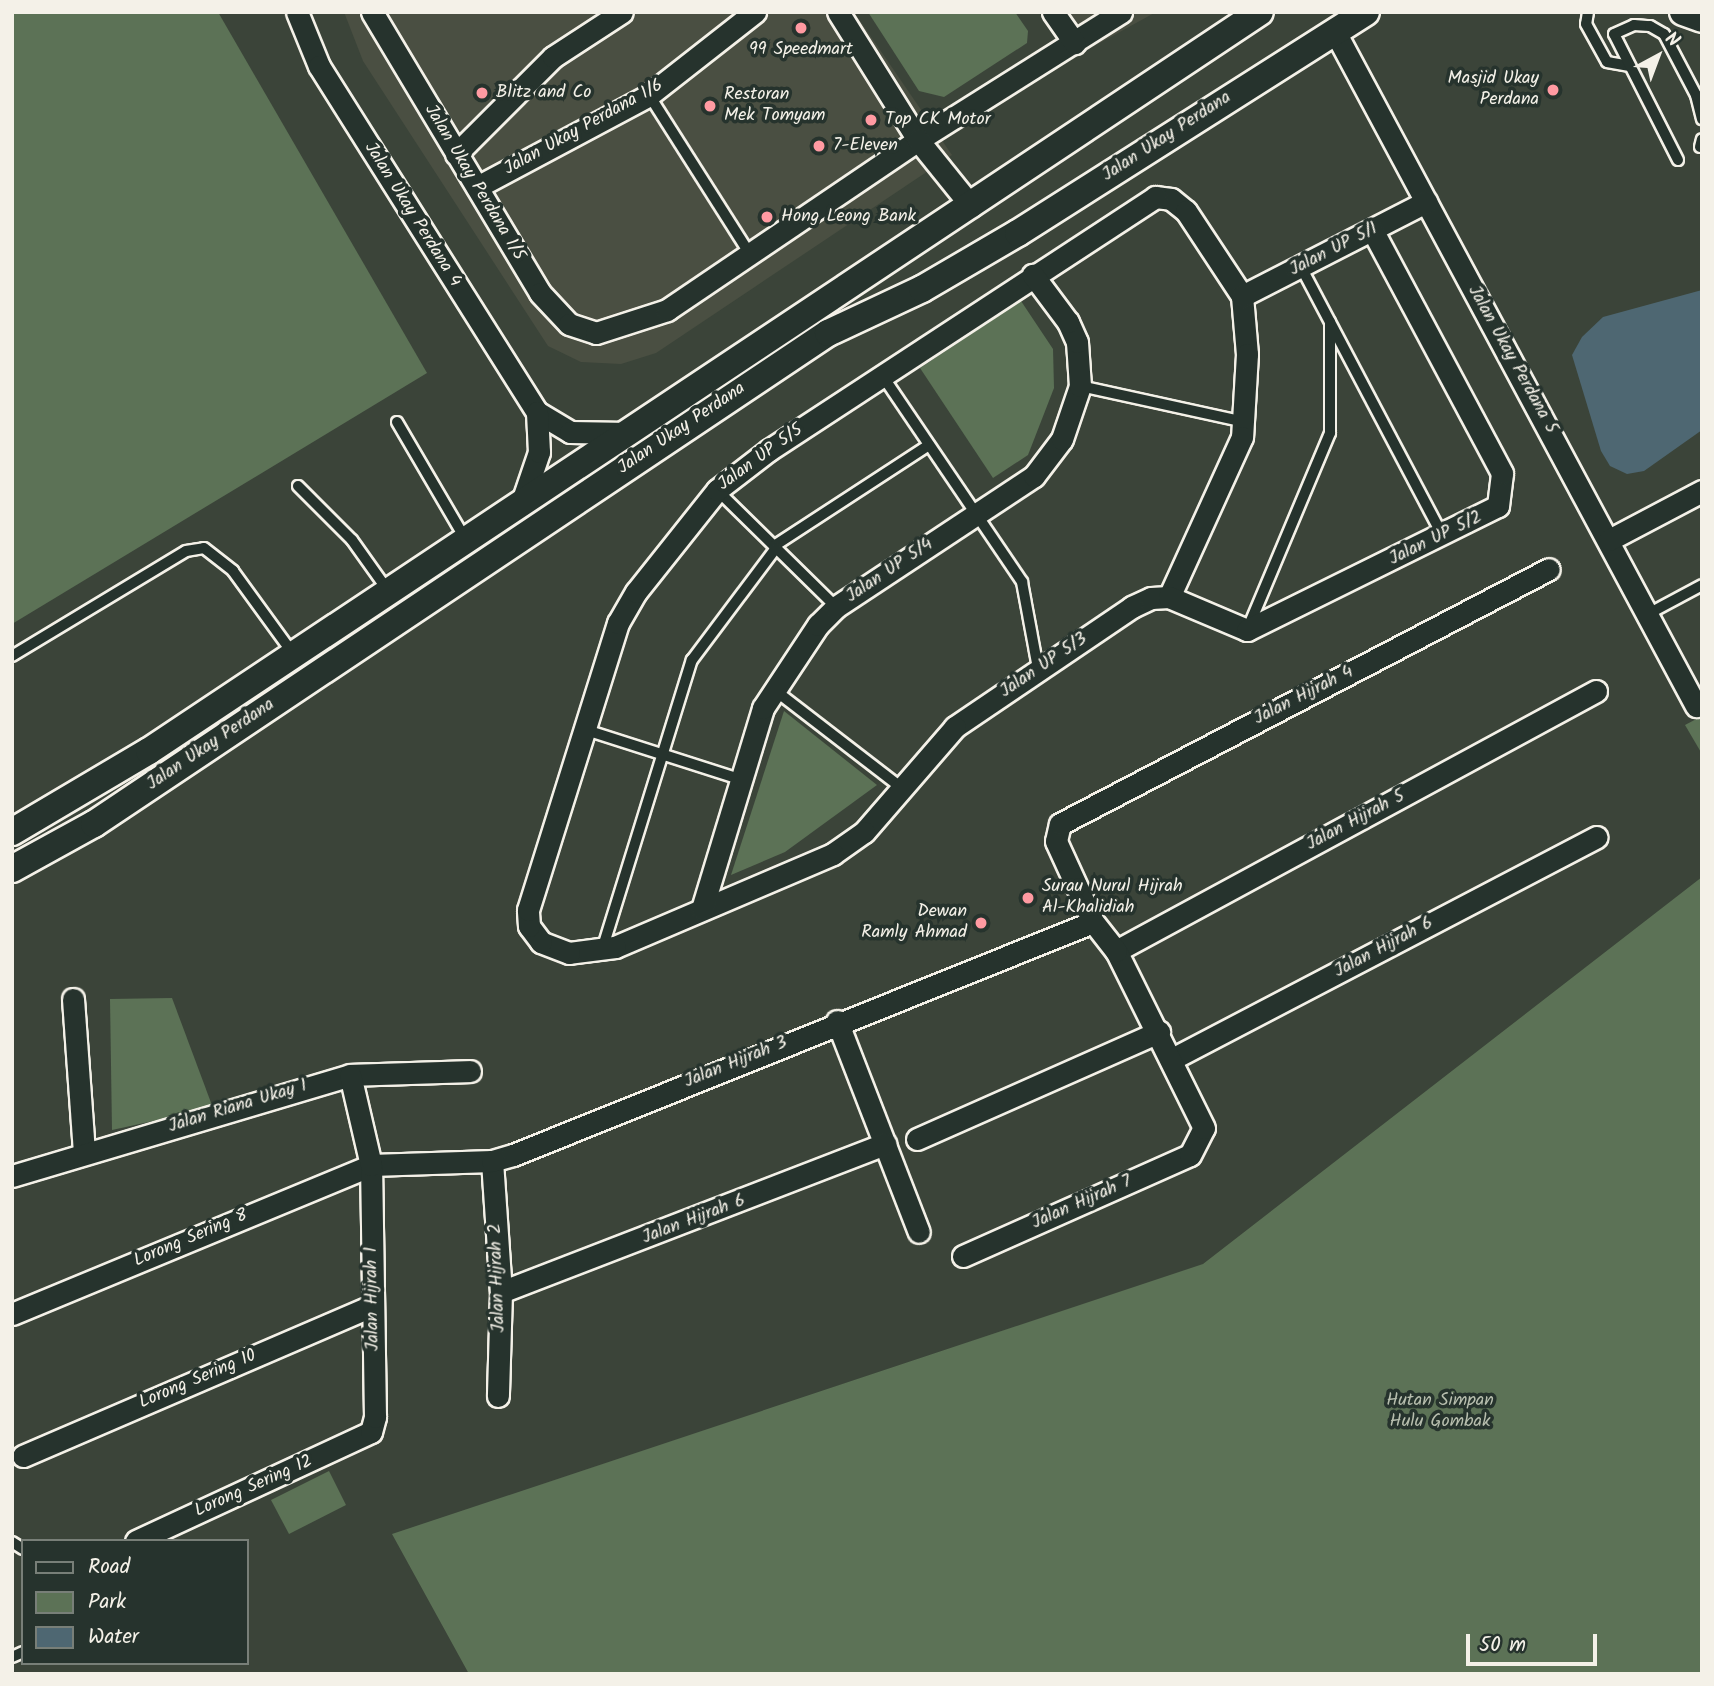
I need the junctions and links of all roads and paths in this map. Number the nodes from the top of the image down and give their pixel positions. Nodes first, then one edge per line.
1 (297, 12) edge
2 (372, 12) edge
3 (622, 12) edge
4 (755, 12) edge
5 (838, 12) edge
6 (1053, 12) edge
7 (1121, 12) edge
8 (1260, 12) edge
9 (1366, 12) edge
10 (1588, 12) edge
11 (1683, 12) edge
12 (1702, 19) edge
13 (1334, 30) junction
14 (1075, 43) junction
15 (1630, 65) junction
16 (649, 95) junction
17 (1702, 119) edge
18 (918, 140) junction
19 (456, 154) junction
20 (1678, 160) dead end
21 (477, 187) junction
22 (1426, 202) junction
23 (971, 206) junction
24 (1373, 230) junction
25 (750, 254) junction
26 (1301, 267) junction
27 (1033, 275) junction
28 (1242, 296) junction
29 (1330, 322) junction
30 (882, 375) junction
31 (1080, 386) junction
32 (537, 412) junction
33 (397, 422) dead end
34 (1245, 422) junction
35 (628, 433) junction
36 (929, 445) junction
37 (298, 486) dead end
38 (717, 490) junction
39 (1702, 491) edge
40 (521, 505) junction
41 (976, 513) junction
42 (1443, 536) junction
43 (466, 540) junction
44 (1609, 540) junction
45 (775, 547) junction
46 (1549, 569) dead end
47 (1702, 585) edge
48 (389, 592) junction
49 (1170, 597) junction
50 (836, 607) junction
51 (1648, 614) junction
52 (1247, 630) junction
53 (294, 655) junction
54 (12, 656) edge
55 (1038, 668) junction
56 (772, 688) junction
57 (1596, 691) dead end
58 (1695, 693) edge
59 (583, 729) junction
60 (663, 754) junction
61 (740, 779) junction
62 (903, 789) junction
63 (12, 832) edge
64 (1596, 836) dead end
65 (12, 869) edge
66 (702, 909) junction
67 (1093, 922) junction
68 (541, 942) joint
69 (602, 950) junction
70 (1115, 951) junction
71 (73, 999) dead end
72 (837, 1021) junction
73 (1159, 1032) junction
74 (1172, 1059) junction
75 (470, 1072) dead end
76 (350, 1075) junction
77 (917, 1139) dead end
78 (885, 1144) junction
79 (84, 1153) junction
80 (492, 1161) junction
81 (371, 1165) junction
82 (12, 1176) edge
83 (919, 1232) dead end
84 (963, 1256) dead end
85 (501, 1292) junction
86 (373, 1305) junction
87 (12, 1314) edge
88 (498, 1396) dead end
89 (371, 1432) joint
90 (23, 1455) dead end
91 (153, 1536) edge

1 - 32 street, Jalan Ukay Perdana 4
2 - 19 street, Jalan Ukay Perdana 1/5
3 - 19 street
4 - 16 street, Jalan Ukay Perdana 1/6
5 - 18 street
6 - 14 street
7 - 14 street
8 - 23 street, Jalan Ukay Perdana
9 - 13 street, Jalan Ukay Perdana
10 - 15 lane
11 - 12 street
13 - 22 street, Jalan Ukay Perdana 5
13 - 65 street, Jalan Ukay Perdana
14 - 18 street
15 - 17 lane
15 - 20 lane
16 - 21 street, Jalan Ukay Perdana 1/6
16 - 25 lane
18 - 23 street
18 - 25 street
19 - 21 street, Jalan Ukay Perdana 1/5
21 - 25 street, Jalan Ukay Perdana 1/5
22 - 24 street, Jalan UP 5/1
22 - 44 street, Jalan Ukay Perdana 5
23 - 35 street, Jalan Ukay Perdana
24 - 26 street, Jalan UP 5/1
24 - 42 street, Jalan UP 5/2
26 - 28 street, Jalan UP 5/1
26 - 29 lane
27 - 28 street, Jalan UP 5/5
27 - 30 street, Jalan UP 5/5
27 - 31 street, Jalan UP 5/4
28 - 34 street
29 - 42 lane
29 - 52 lane
30 - 36 lane
30 - 38 street, Jalan UP 5/5
31 - 34 lane
31 - 41 street, Jalan UP 5/4
32 - 35 street, Jalan Ukay Perdana 4
32 - 40 street, Jalan Ukay Perdana 4
33 - 43 lane
34 - 49 street
35 - 40 street, Jalan Ukay Perdana
36 - 41 lane
36 - 45 lane
37 - 48 lane
38 - 45 lane
38 - 59 street, Jalan UP 5/5
39 - 44 street
40 - 43 street, Jalan Ukay Perdana
41 - 50 street, Jalan UP 5/4
41 - 55 lane
42 - 52 street, Jalan UP 5/2
43 - 48 street, Jalan Ukay Perdana
44 - 51 street, Jalan Ukay Perdana 5
45 - 50 lane
45 - 60 lane
46 - 67 street, Jalan Hijrah 4
47 - 51 lane
48 - 53 street, Jalan Ukay Perdana
49 - 52 street
49 - 55 street, Jalan UP 5/3
50 - 56 street, Jalan UP 5/4
51 - 58 street, Jalan Ukay Perdana 5
53 - 54 lane
53 - 63 street, Jalan Ukay Perdana
55 - 62 street, Jalan UP 5/3
56 - 61 street, Jalan UP 5/4
56 - 62 lane
57 - 70 street, Jalan Hijrah 5
59 - 60 lane
59 - 68 street, Jalan UP 5/5
60 - 61 lane
60 - 69 lane
61 - 66 street, Jalan UP 5/4
62 - 66 street, Jalan UP 5/3
64 - 74 street, Jalan Hijrah 6
66 - 69 street, Jalan UP 5/3
67 - 70 street
67 - 72 street, Jalan Hijrah 3
68 - 69 street, Jalan UP 5/3
70 - 73 street
71 - 79 street
72 - 78 street
72 - 80 street, Jalan Hijrah 3
73 - 74 street
73 - 77 street
74 - 84 street, Jalan Hijrah 7
75 - 76 street, Jalan Riana Ukay 1
76 - 79 street, Jalan Riana Ukay 1
76 - 81 street, Jalan Hijrah 1
78 - 83 street
78 - 85 street, Jalan Hijrah 6
79 - 82 street, Jalan Riana Ukay 1
80 - 81 street, Jalan Hijrah 3
80 - 85 street, Jalan Hijrah 2
81 - 86 street, Jalan Hijrah 1
81 - 87 street, Lorong Sering 8
85 - 88 street, Jalan Hijrah 2
86 - 89 street, Jalan Hijrah 1
86 - 90 street, Lorong Sering 10
89 - 91 street, Lorong Sering 12

